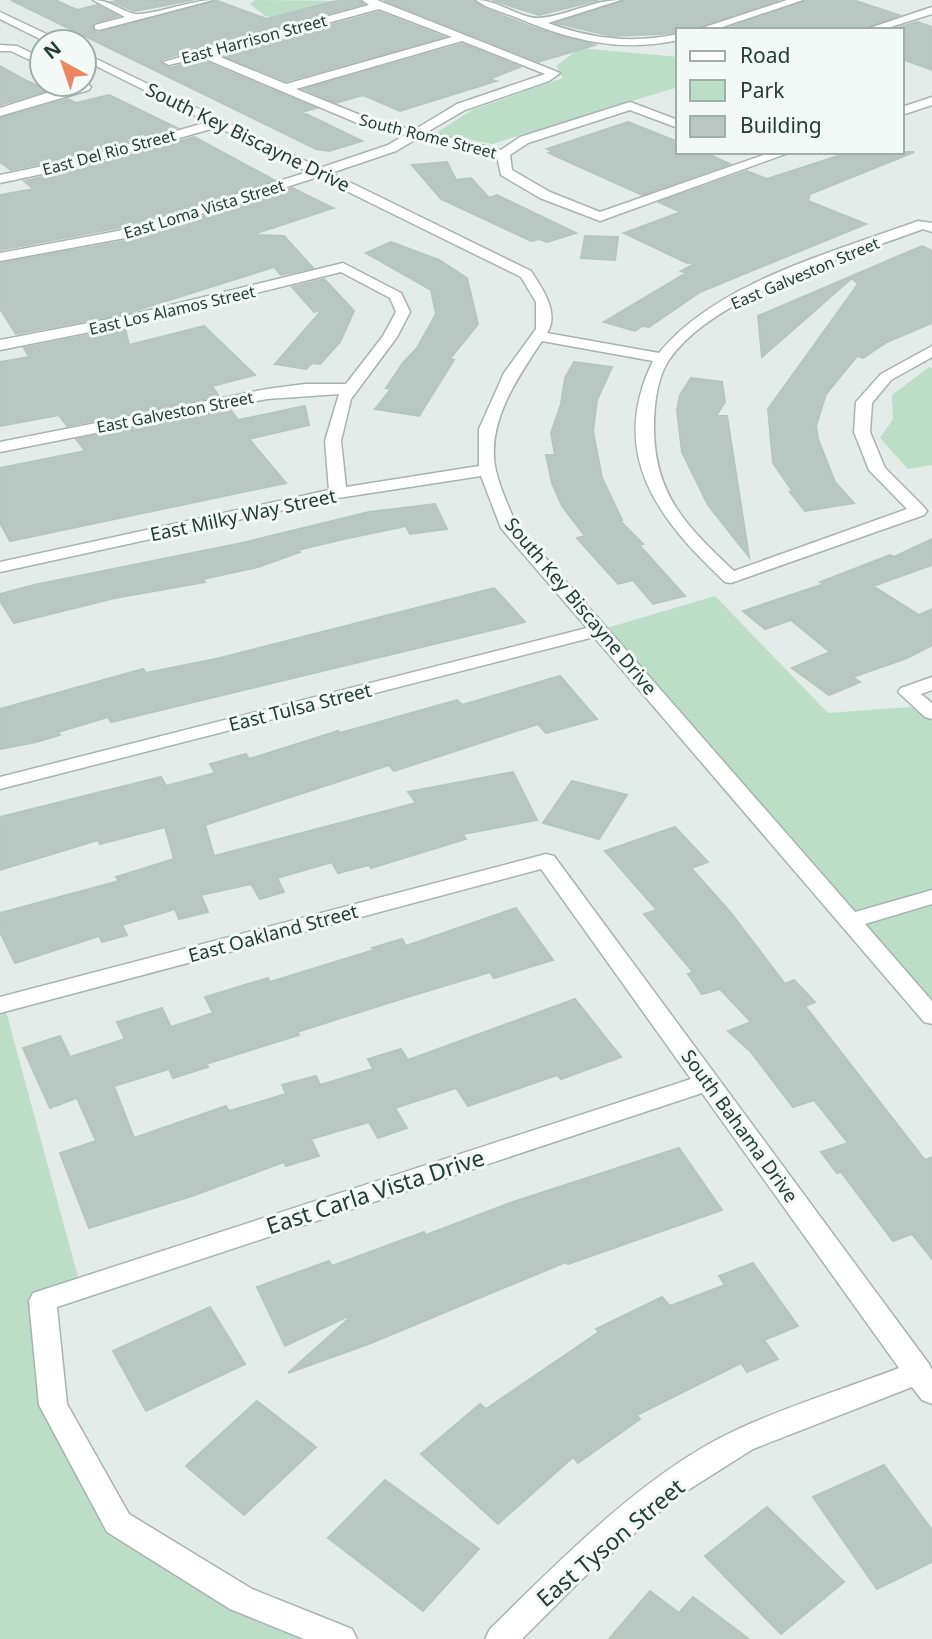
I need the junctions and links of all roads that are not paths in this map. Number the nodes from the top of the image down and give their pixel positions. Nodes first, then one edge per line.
1 (98, 0) edge
2 (208, 0) edge
3 (366, 0) edge
4 (481, 0) edge
5 (616, 0) edge
6 (798, 0) edge
7 (380, 5) junction
8 (932, 10) edge
9 (0, 15) edge
10 (136, 18) junction
11 (538, 22) junction
12 (99, 27) dead end
13 (707, 28) edge
14 (875, 28) edge
15 (28, 29) edge
16 (676, 37) edge
17 (460, 38) junction
18 (6, 48) edge
19 (201, 53) junction
20 (28, 57) edge
21 (169, 62) dead end
22 (98, 63) edge
23 (282, 89) junction
24 (45, 98) edge
25 (932, 101) edge
26 (904, 110) edge
27 (0, 112) edge
28 (218, 123) junction
29 (676, 123) edge
30 (414, 135) junction
31 (503, 153) junction
32 (757, 154) edge
33 (779, 154) edge
34 (768, 158) junction
35 (320, 172) junction
36 (0, 179) edge
37 (928, 226) edge
38 (0, 257) edge
39 (537, 336) junction
40 (0, 345) edge
41 (932, 351) edge
42 (662, 358) junction
43 (351, 389) junction
44 (0, 447) edge
45 (487, 470) junction
46 (338, 494) junction
47 (0, 567) edge
48 (600, 630) junction
49 (932, 683) edge
50 (932, 713) edge
51 (0, 783) edge
52 (546, 861) joint
53 (932, 897) edge
54 (850, 921) junction
55 (0, 1005) edge
56 (932, 1016) edge
57 (708, 1082) junction
58 (926, 1382) edge
59 (341, 1639) edge
60 (501, 1639) edge

1 - 10 street
2 - 10 street
3 - 7 street
4 - 11 street
5 - 11 street
6 - 13 street
7 - 17 street
7 - 19 street, East Harrison Street
8 - 14 street
9 - 15 street
10 - 12 street
11 - 16 street
17 - 23 street
17 - 30 street, East Loma Vista Street
18 - 20 street
19 - 21 street, East Harrison Street
19 - 23 street, South Rome Street
22 - 28 street, South Key Biscayne Drive
23 - 30 street, South Rome Street
24 - 27 street
25 - 26 street
28 - 35 street, South Key Biscayne Drive
28 - 36 street, East Del Rio Street
29 - 31 street
30 - 31 street, South Rome Street
30 - 35 street, East Loma Vista Street
31 - 34 street, South Rome Street
32 - 34 street
33 - 34 street
35 - 38 street, East Loma Vista Street
35 - 39 street, South Key Biscayne Drive
37 - 42 street, East Galveston Street
39 - 42 street
39 - 45 street, South Key Biscayne Drive
40 - 43 street, East Los Alamos Street
41 - 42 street
43 - 44 street, East Galveston Street
43 - 46 street
45 - 46 street, East Milky Way Street
45 - 48 street, South Key Biscayne Drive
46 - 47 street, East Milky Way Street
48 - 51 street, East Tulsa Street
48 - 54 street, South Key Biscayne Drive
49 - 50 street
52 - 55 street, East Oakland Street
52 - 57 street, South Bahama Drive
53 - 54 street
54 - 56 street, South Key Biscayne Drive
57 - 58 street, South Bahama Drive
57 - 59 street, East Carla Vista Drive
58 - 60 street, East Tyson Street

